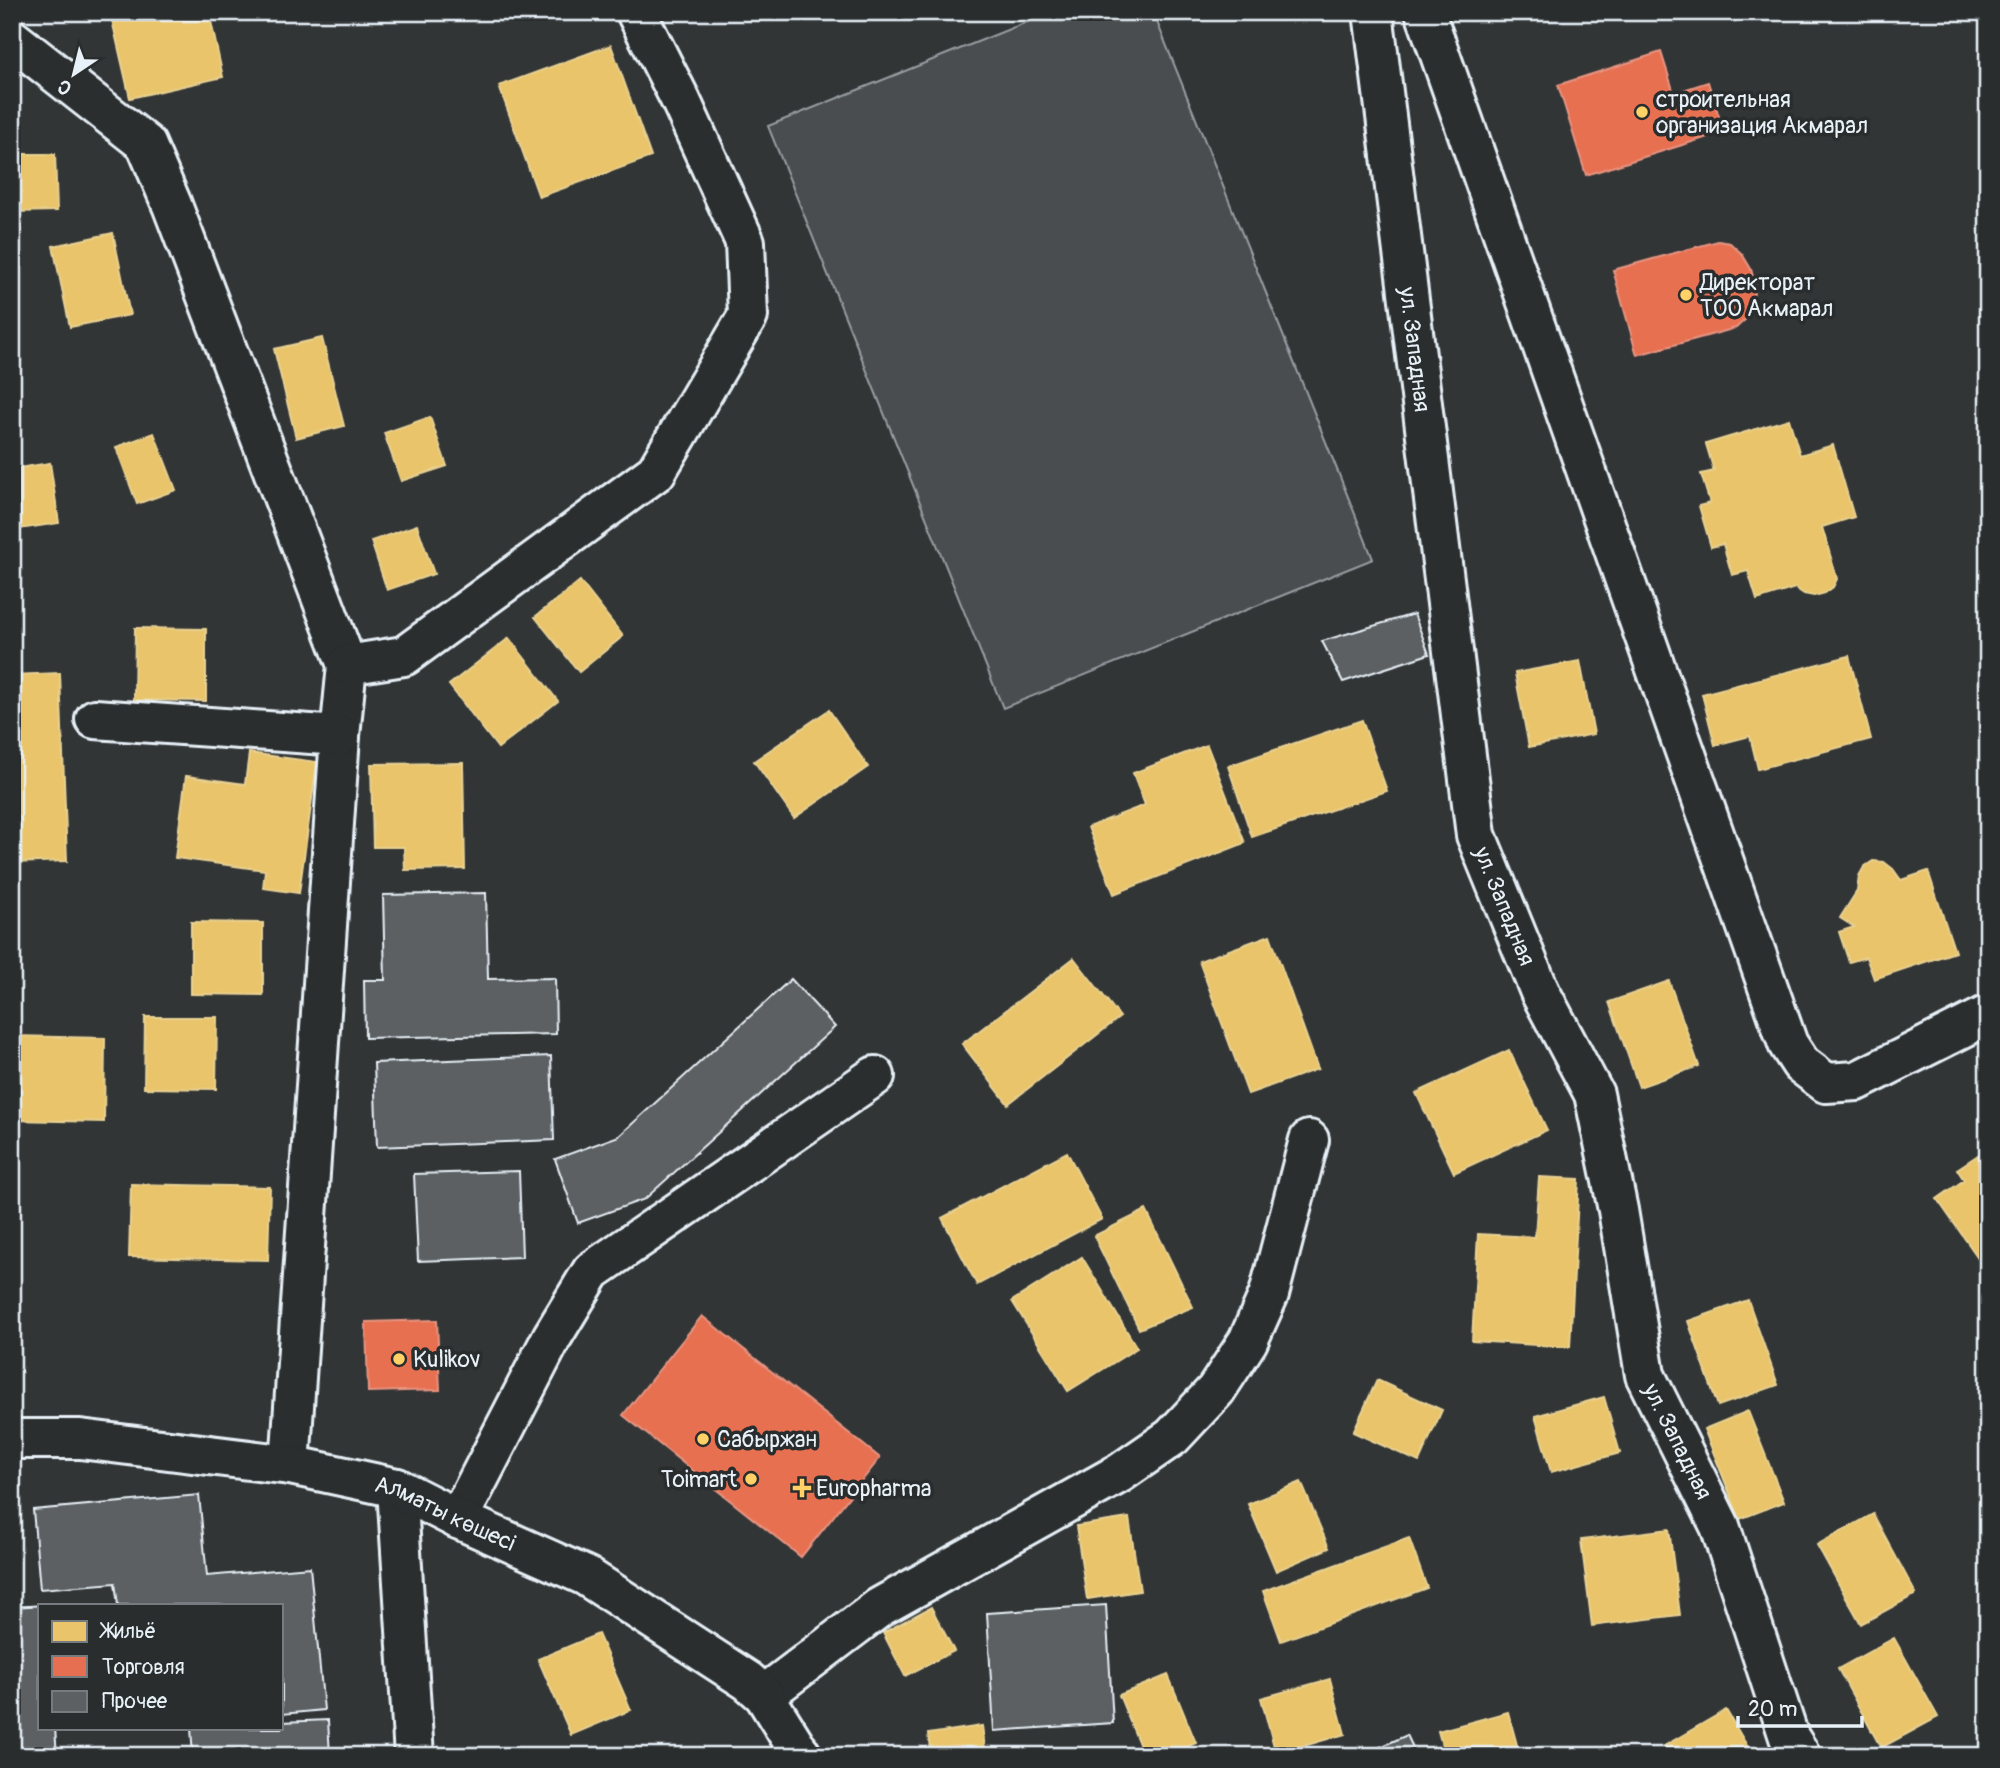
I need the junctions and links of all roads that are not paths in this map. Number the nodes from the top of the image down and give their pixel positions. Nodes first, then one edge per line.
1 (636, 12) edge
2 (1373, 12) edge
3 (1425, 12) edge
4 (12, 39) edge
5 (347, 666) junction
6 (95, 719) dead end
7 (340, 736) junction
8 (1988, 1015) edge
9 (875, 1076) dead end
10 (1309, 1140) dead end
11 (12, 1439) edge
12 (290, 1465) junction
13 (397, 1488) junction
14 (458, 1519) junction
15 (764, 1695) junction
16 (414, 1756) edge
17 (802, 1756) edge
18 (1801, 1756) edge

1 - 5 street
2 - 18 street, ул. Западная
3 - 8 street
4 - 5 street
5 - 7 street
6 - 7 street
7 - 12 street
9 - 14 street
10 - 15 street
11 - 12 street, Алматы көшесі
12 - 13 street, Алматы көшесі
13 - 14 street, Алматы көшесі
13 - 16 street
14 - 15 street, Алматы көшесі
15 - 17 street, Алматы көшесі

